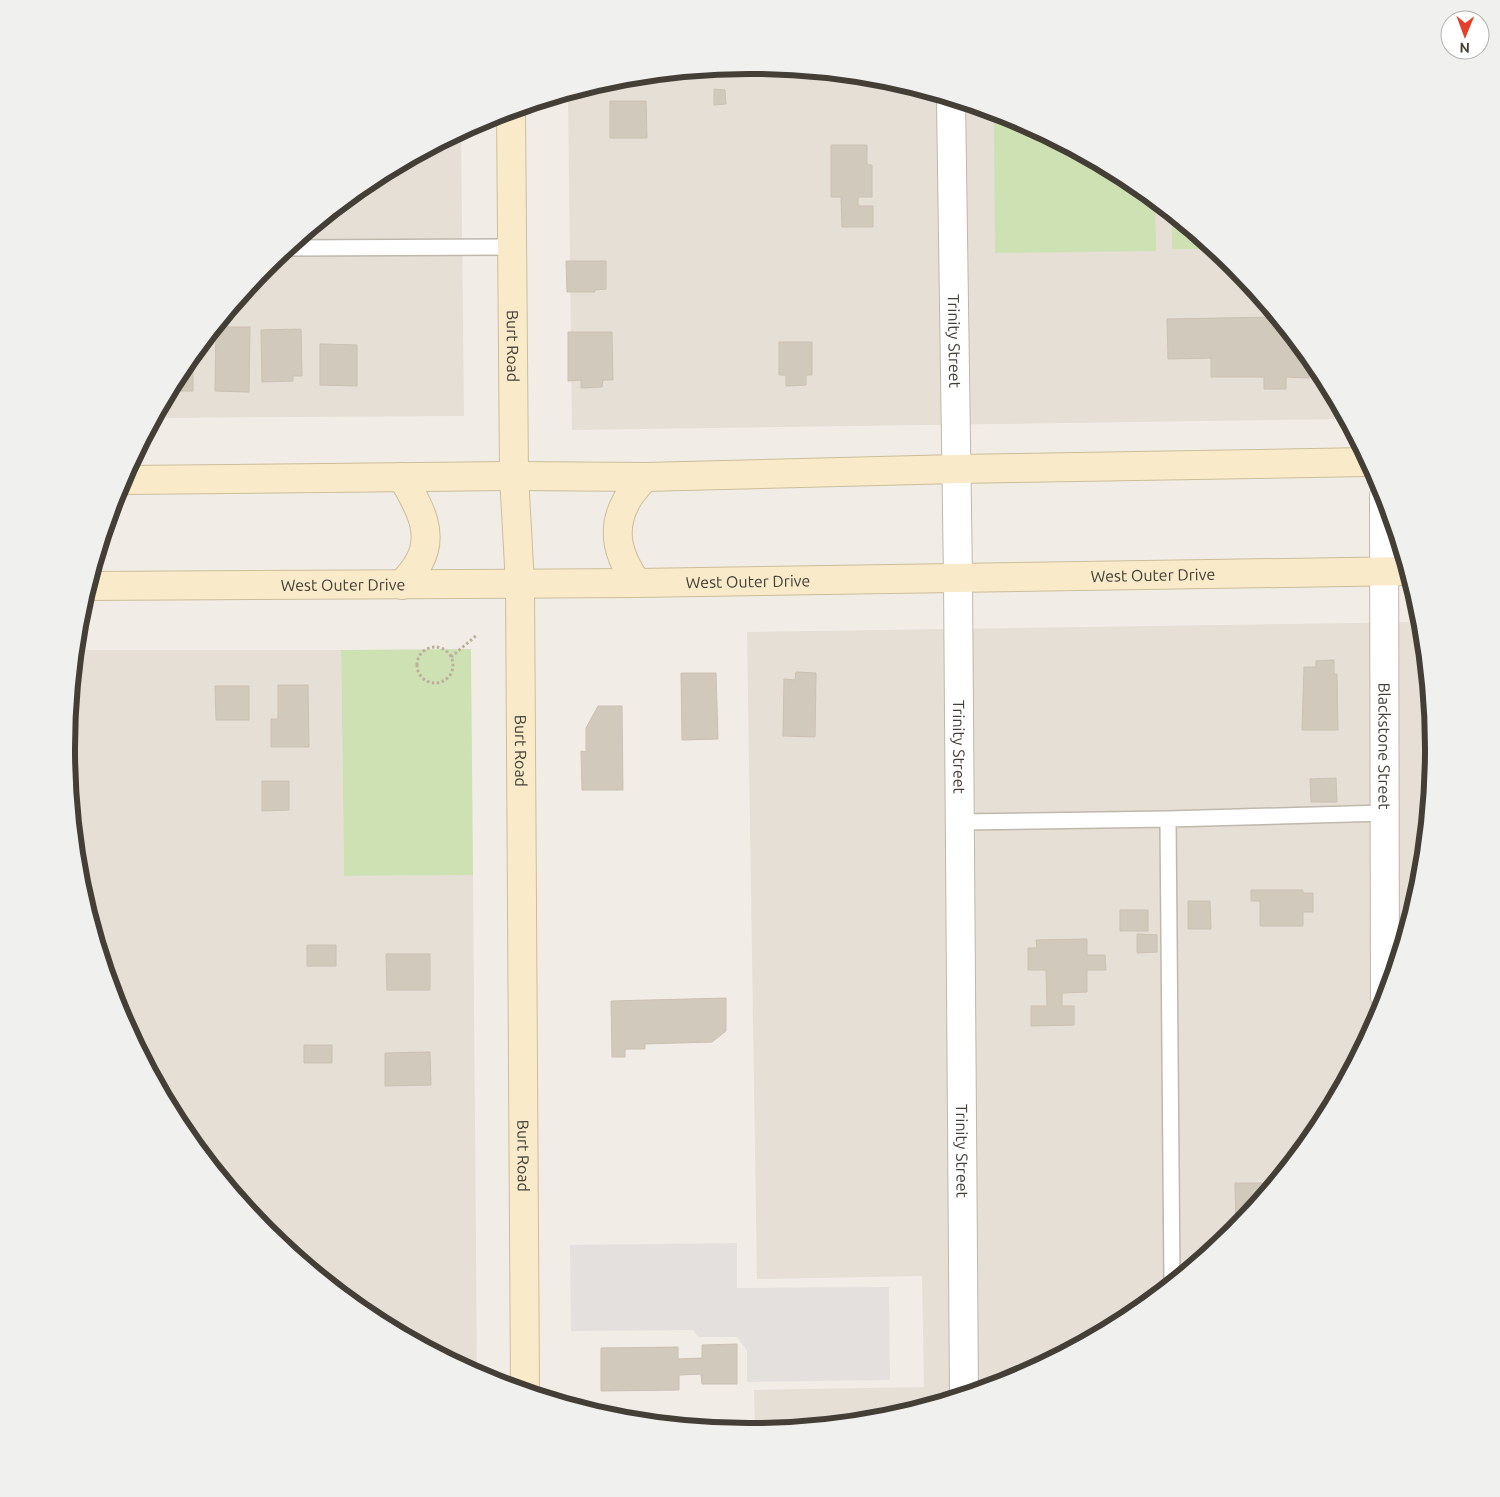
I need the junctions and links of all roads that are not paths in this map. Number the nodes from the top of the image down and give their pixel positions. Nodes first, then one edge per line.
1 (952, 105) edge
2 (511, 118) edge
3 (513, 247) junction
4 (298, 248) edge
5 (1360, 462) edge
6 (956, 469) junction
7 (514, 476) junction
8 (402, 477) junction
9 (645, 477) junction
10 (132, 480) edge
11 (1390, 534) edge
12 (1395, 571) edge
13 (958, 578) junction
14 (637, 583) junction
15 (520, 584) junction
16 (402, 585) junction
17 (95, 586) edge
18 (1384, 813) junction
19 (1168, 819) junction
20 (959, 822) junction
21 (1385, 976) edge
22 (1172, 1275) edge
23 (525, 1384) edge
24 (964, 1388) edge

1 - 6 street, Trinity Street
2 - 3 main road, Burt Road
3 - 4 lane
3 - 7 main road, Burt Road
5 - 6 main road
6 - 9 main road
6 - 13 street, Trinity Street
7 - 8 main road
7 - 9 main road
7 - 15 main road, Burt Road
8 - 10 main road
8 - 16 main road
9 - 14 main road
11 - 12 street, Blackstone Street
12 - 13 main road, West Outer Drive
12 - 18 street, Blackstone Street
13 - 14 main road, West Outer Drive
13 - 20 street, Trinity Street
14 - 15 main road, West Outer Drive
15 - 16 main road, West Outer Drive
15 - 23 main road, Burt Road
16 - 17 main road, West Outer Drive
18 - 19 lane
18 - 21 street, Blackstone Street
19 - 20 lane
19 - 22 lane
20 - 24 street, Trinity Street

